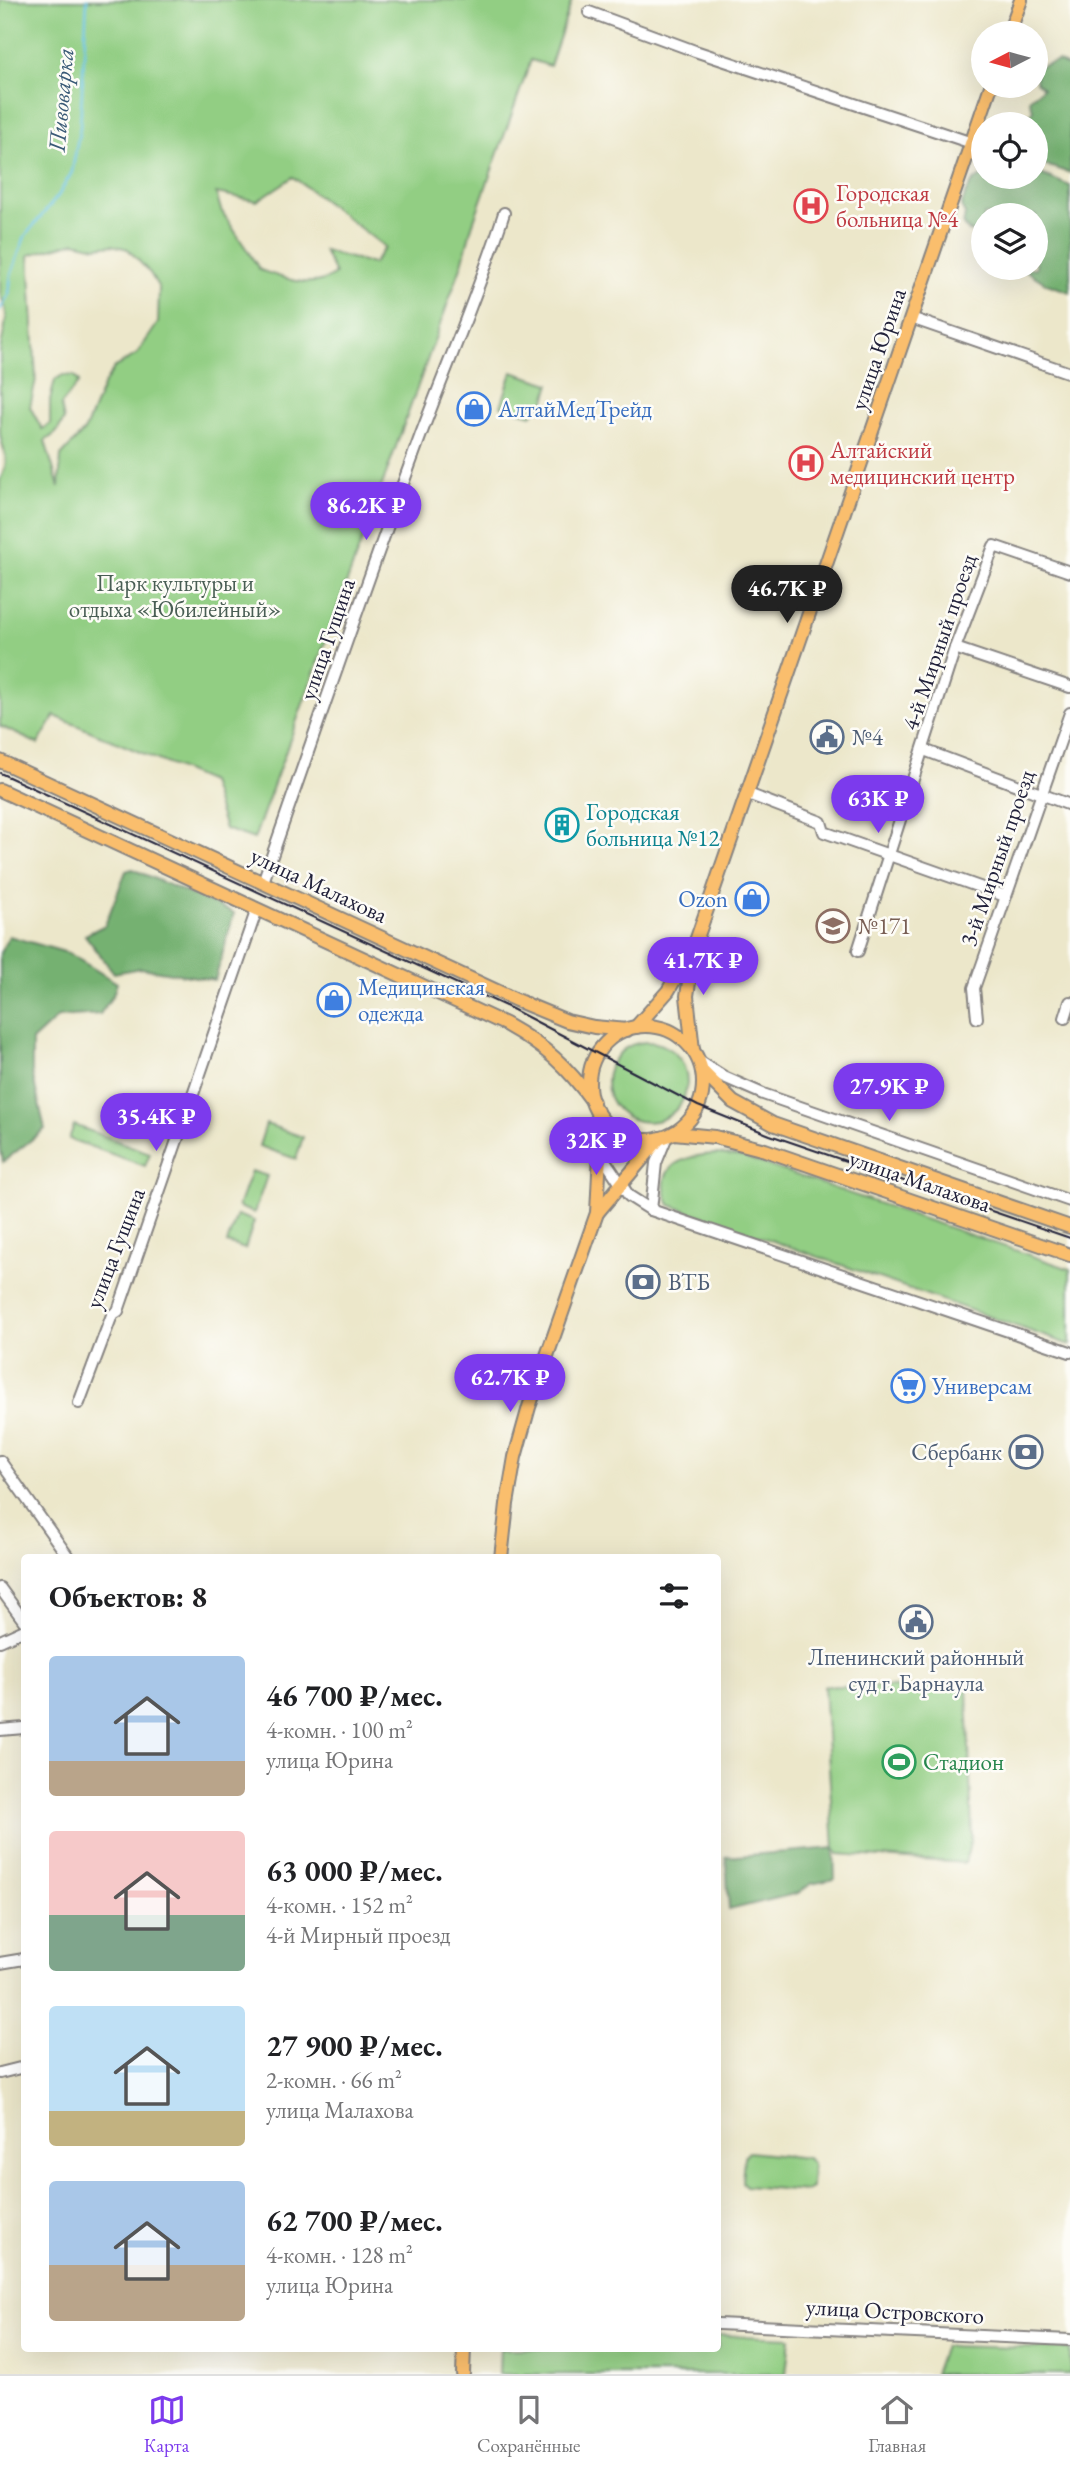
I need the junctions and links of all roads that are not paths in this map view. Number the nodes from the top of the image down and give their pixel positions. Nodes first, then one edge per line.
1 (1020, 0) edge
2 (589, 12) dead end
3 (1013, 21) edge
4 (971, 143) edge
5 (971, 146) edge
6 (504, 213) dead end
7 (911, 318) junction
8 (1070, 373) edge
9 (1070, 572) edge
10 (955, 648) junction
11 (1070, 687) edge
12 (1070, 713) edge
13 (924, 750) junction
14 (0, 761) edge
15 (0, 790) edge
16 (748, 794) junction
17 (1041, 794) junction
18 (1070, 804) edge
19 (888, 855) junction
20 (263, 882) junction
21 (1005, 896) junction
22 (257, 909) junction
23 (695, 944) junction
24 (858, 951) dead end
25 (1070, 1003) edge
26 (977, 1018) dead end
27 (1065, 1018) dead end
28 (631, 1028) junction
29 (698, 1061) junction
30 (595, 1107) junction
31 (667, 1136) junction
32 (600, 1153) junction
33 (620, 1184) junction
34 (1070, 1201) edge
35 (651, 1210) junction
36 (597, 1213) junction
37 (1070, 1227) edge
38 (1070, 1255) edge
39 (1070, 1352) edge
40 (79, 1403) dead end
41 (0, 1461) edge
42 (66, 1554) edge
43 (501, 1554) edge
44 (0, 1588) edge
45 (21, 1617) edge
46 (21, 1631) edge
47 (0, 1641) edge
48 (21, 1728) edge
49 (0, 1730) edge
50 (21, 1960) edge
51 (0, 1963) edge
52 (21, 2068) edge
53 (0, 2073) edge
54 (721, 2324) edge
55 (1070, 2340) edge
56 (464, 2352) edge
57 (463, 2374) edge

1 - 3 main road
2 - 4 street
5 - 7 main road, улица Юрина
6 - 20 street, улица Гущина
7 - 8 street
7 - 16 main road, улица Юрина
9 - 10 street, 4-й Мирный проезд
10 - 11 street
10 - 13 street, 4-й Мирный проезд
12 - 17 street, 3-й Мирный проезд
13 - 17 street
13 - 19 street, 4-й Мирный проезд
14 - 20 main road, улица Малахова
15 - 22 main road
16 - 19 street
16 - 23 main road, улица Юрина
17 - 18 street
17 - 21 street, 3-й Мирный проезд
19 - 21 street
19 - 24 street, 4-й Мирный проезд
20 - 28 main road, улица Малахова
21 - 26 street, 3-й Мирный проезд
22 - 30 main road
22 - 40 street, улица Гущина
23 - 28 main road, улица Юрина
23 - 29 main road, улица Юрина
25 - 27 street
28 - 29 main road
28 - 30 main road
29 - 31 main road
29 - 34 street
29 - 37 main road, улица Малахова
30 - 31 main road
30 - 32 main road
31 - 33 main road
31 - 35 street
31 - 38 main road, улица Малахова
32 - 33 street
32 - 36 main road
33 - 35 street
33 - 36 main road
35 - 39 street
36 - 43 main road
41 - 42 street
44 - 45 street
46 - 47 street
48 - 49 street
50 - 51 street
52 - 53 street
54 - 55 street, улица Островского
56 - 57 main road

